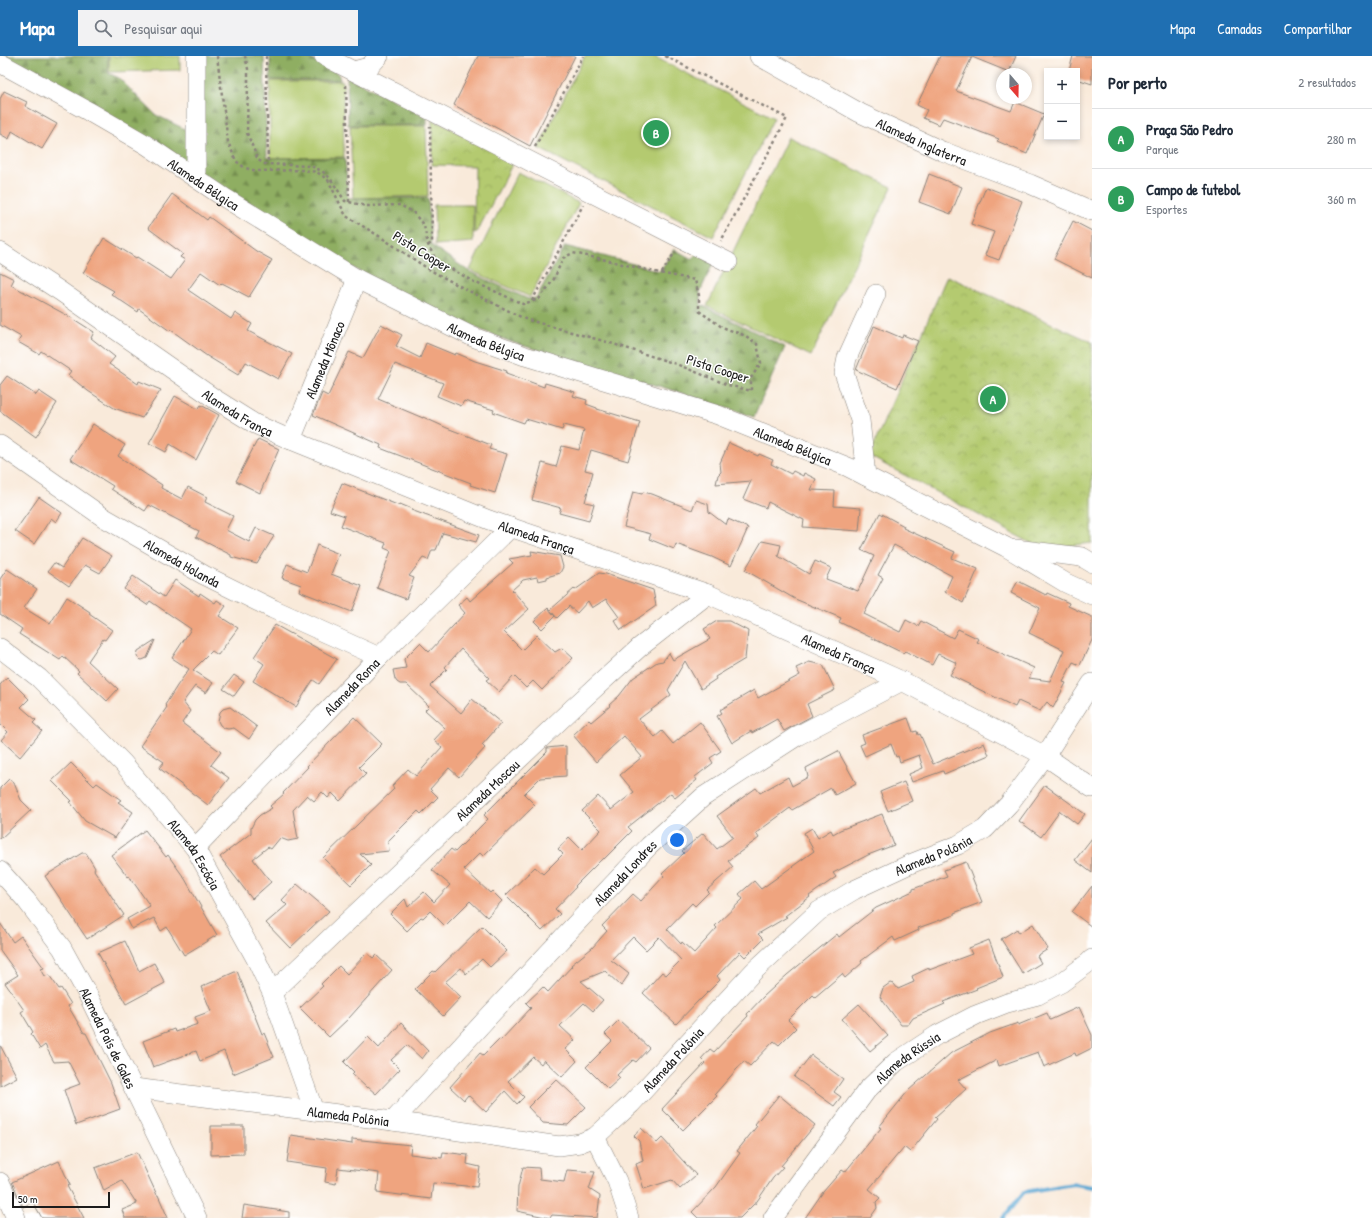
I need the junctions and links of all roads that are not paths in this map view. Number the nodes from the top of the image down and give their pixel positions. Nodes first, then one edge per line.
1 (196, 56) edge
2 (324, 56) edge
3 (379, 56) edge
4 (759, 56) edge
5 (0, 64) edge
6 (350, 69) junction
7 (196, 178) junction
8 (1092, 211) edge
9 (0, 252) edge
10 (721, 258) road end
11 (357, 279) junction
12 (876, 294) dead end
13 (291, 440) junction
14 (0, 445) edge
15 (866, 476) junction
16 (511, 527) junction
17 (1006, 547) junction
18 (1089, 558) edge
19 (1066, 583) junction
20 (1090, 591) edge
21 (708, 594) junction
22 (0, 648) edge
23 (379, 657) junction
24 (902, 681) junction
25 (1092, 683) edge
26 (1045, 756) junction
27 (1092, 788) edge
28 (195, 848) junction
29 (0, 871) edge
30 (1092, 959) edge
31 (272, 993) junction
32 (134, 1088) junction
33 (314, 1111) junction
34 (394, 1121) junction
35 (595, 1137) junction
36 (0, 1182) edge
37 (16, 1218) edge
38 (197, 1218) edge
39 (629, 1218) edge
40 (773, 1218) edge

1 - 7 street
2 - 6 street
3 - 6 street
4 - 8 street, Alameda Inglaterra
5 - 7 street, Alameda Bélgica
6 - 10 street
7 - 11 street, Alameda Bélgica
9 - 13 street, Alameda França
11 - 13 street, Alameda Mônaco
11 - 15 street, Alameda Bélgica
12 - 15 street
13 - 16 street, Alameda França
14 - 23 street, Alameda Holanda
15 - 17 street, Alameda Bélgica
16 - 21 street, Alameda França
16 - 23 street, Alameda Roma
17 - 18 street
17 - 19 street, Alameda Bélgica
18 - 19 street
19 - 20 street, Alameda Bélgica
21 - 24 street, Alameda França
21 - 31 street, Alameda Moscou
22 - 28 street, Alameda Escócia
23 - 28 street, Alameda Roma
24 - 26 street, Alameda França
24 - 34 street, Alameda Londres
25 - 26 street, Alameda Polônia
26 - 27 street, Alameda França
26 - 35 street, Alameda Polônia
28 - 31 street, Alameda Escócia
29 - 32 street, Alameda País de Gales
30 - 40 street, Alameda Rússia
31 - 33 street, Alameda Escócia
32 - 33 street, Alameda Polônia
32 - 38 street, Alameda País de Gales
33 - 34 street, Alameda Polônia
34 - 35 street, Alameda Polônia
35 - 39 street
36 - 37 street

